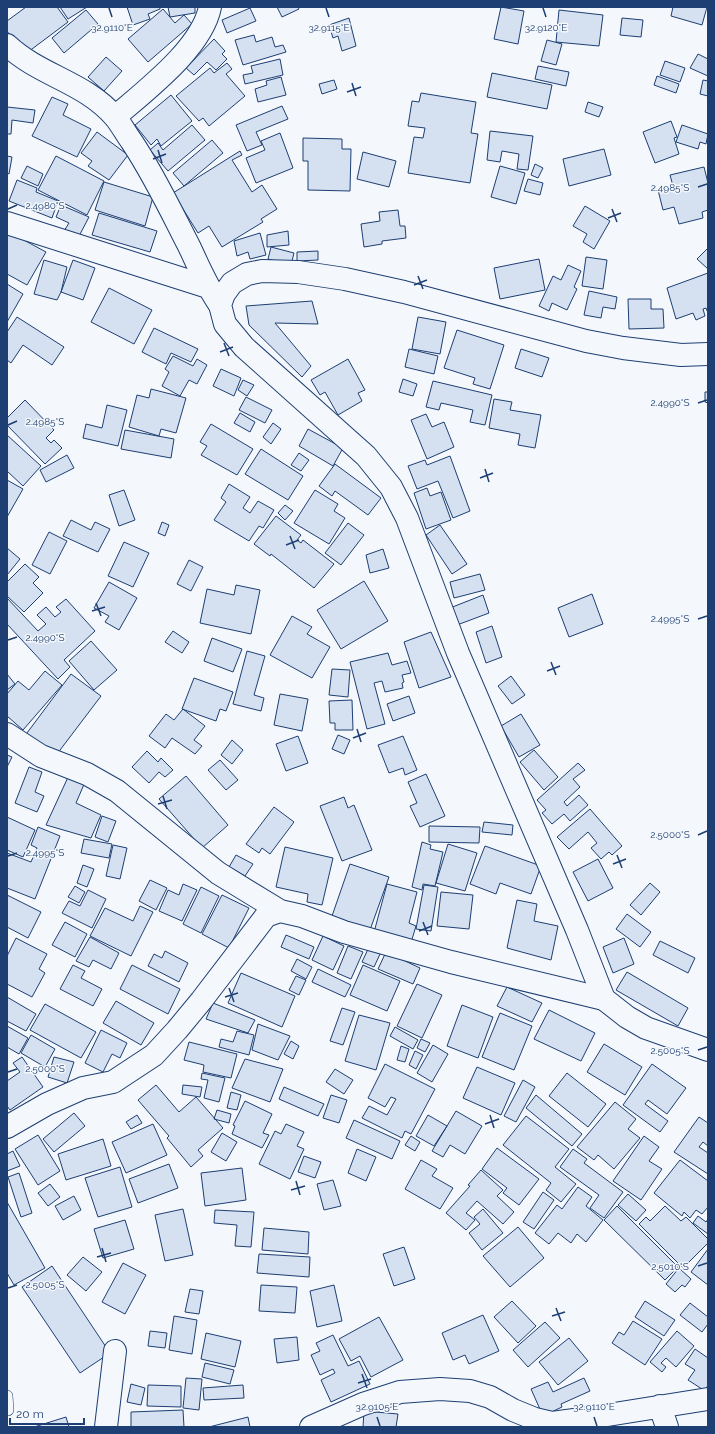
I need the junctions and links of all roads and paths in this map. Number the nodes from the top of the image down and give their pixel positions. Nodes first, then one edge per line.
1 (210, 7) edge
2 (7, 45) edge
3 (115, 117) junction
4 (7, 223) edge
5 (208, 288) junction
6 (220, 305) junction
7 (708, 354) edge
8 (7, 734) edge
9 (280, 911) junction
10 (604, 999) junction
11 (708, 1050) edge
12 (7, 1127) edge
13 (115, 1351) dead end
14 (7, 1396) edge
15 (708, 1399) edge
16 (660, 1406) junction
17 (8, 1410) dead end
18 (106, 1427) edge
19 (311, 1427) edge
20 (667, 1427) edge

1 - 3 street
2 - 3 street
3 - 5 street
4 - 5 street
5 - 6 street
6 - 7 street
6 - 10 street
8 - 9 street
9 - 10 street
9 - 12 street
10 - 11 street
13 - 18 street
14 - 17 lane
15 - 16 street
16 - 19 street
16 - 20 street

